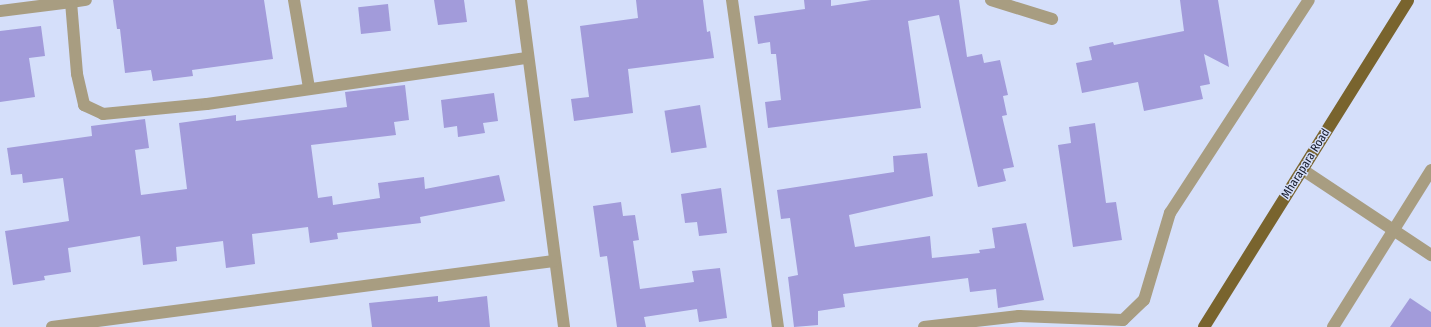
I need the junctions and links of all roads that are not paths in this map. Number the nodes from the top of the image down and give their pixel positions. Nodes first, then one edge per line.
1 (86, 0) edge
2 (294, 0) edge
3 (521, 0) edge
4 (732, 0) edge
5 (991, 0) edge
6 (1309, 0) edge
7 (1408, 0) edge
8 (71, 2) junction
9 (0, 11) edge
10 (1052, 19) dead end
11 (527, 58) junction
12 (309, 88) junction
13 (1303, 170) junction
14 (1431, 170) edge
15 (1394, 231) junction
16 (1431, 255) edge
17 (554, 261) junction
18 (1209, 325) edge
19 (52, 327) edge
20 (564, 327) edge
21 (778, 327) edge
22 (924, 327) edge
23 (1333, 327) edge

1 - 8 street
2 - 12 street
3 - 11 street
4 - 21 street
5 - 10 street
6 - 22 street
7 - 13 main road, Mharapara Road
8 - 9 street
8 - 12 street
11 - 12 street
11 - 17 street
13 - 15 street
13 - 18 main road, Mharapara Road
14 - 15 street
15 - 16 street
15 - 23 street
17 - 19 street
17 - 20 street

